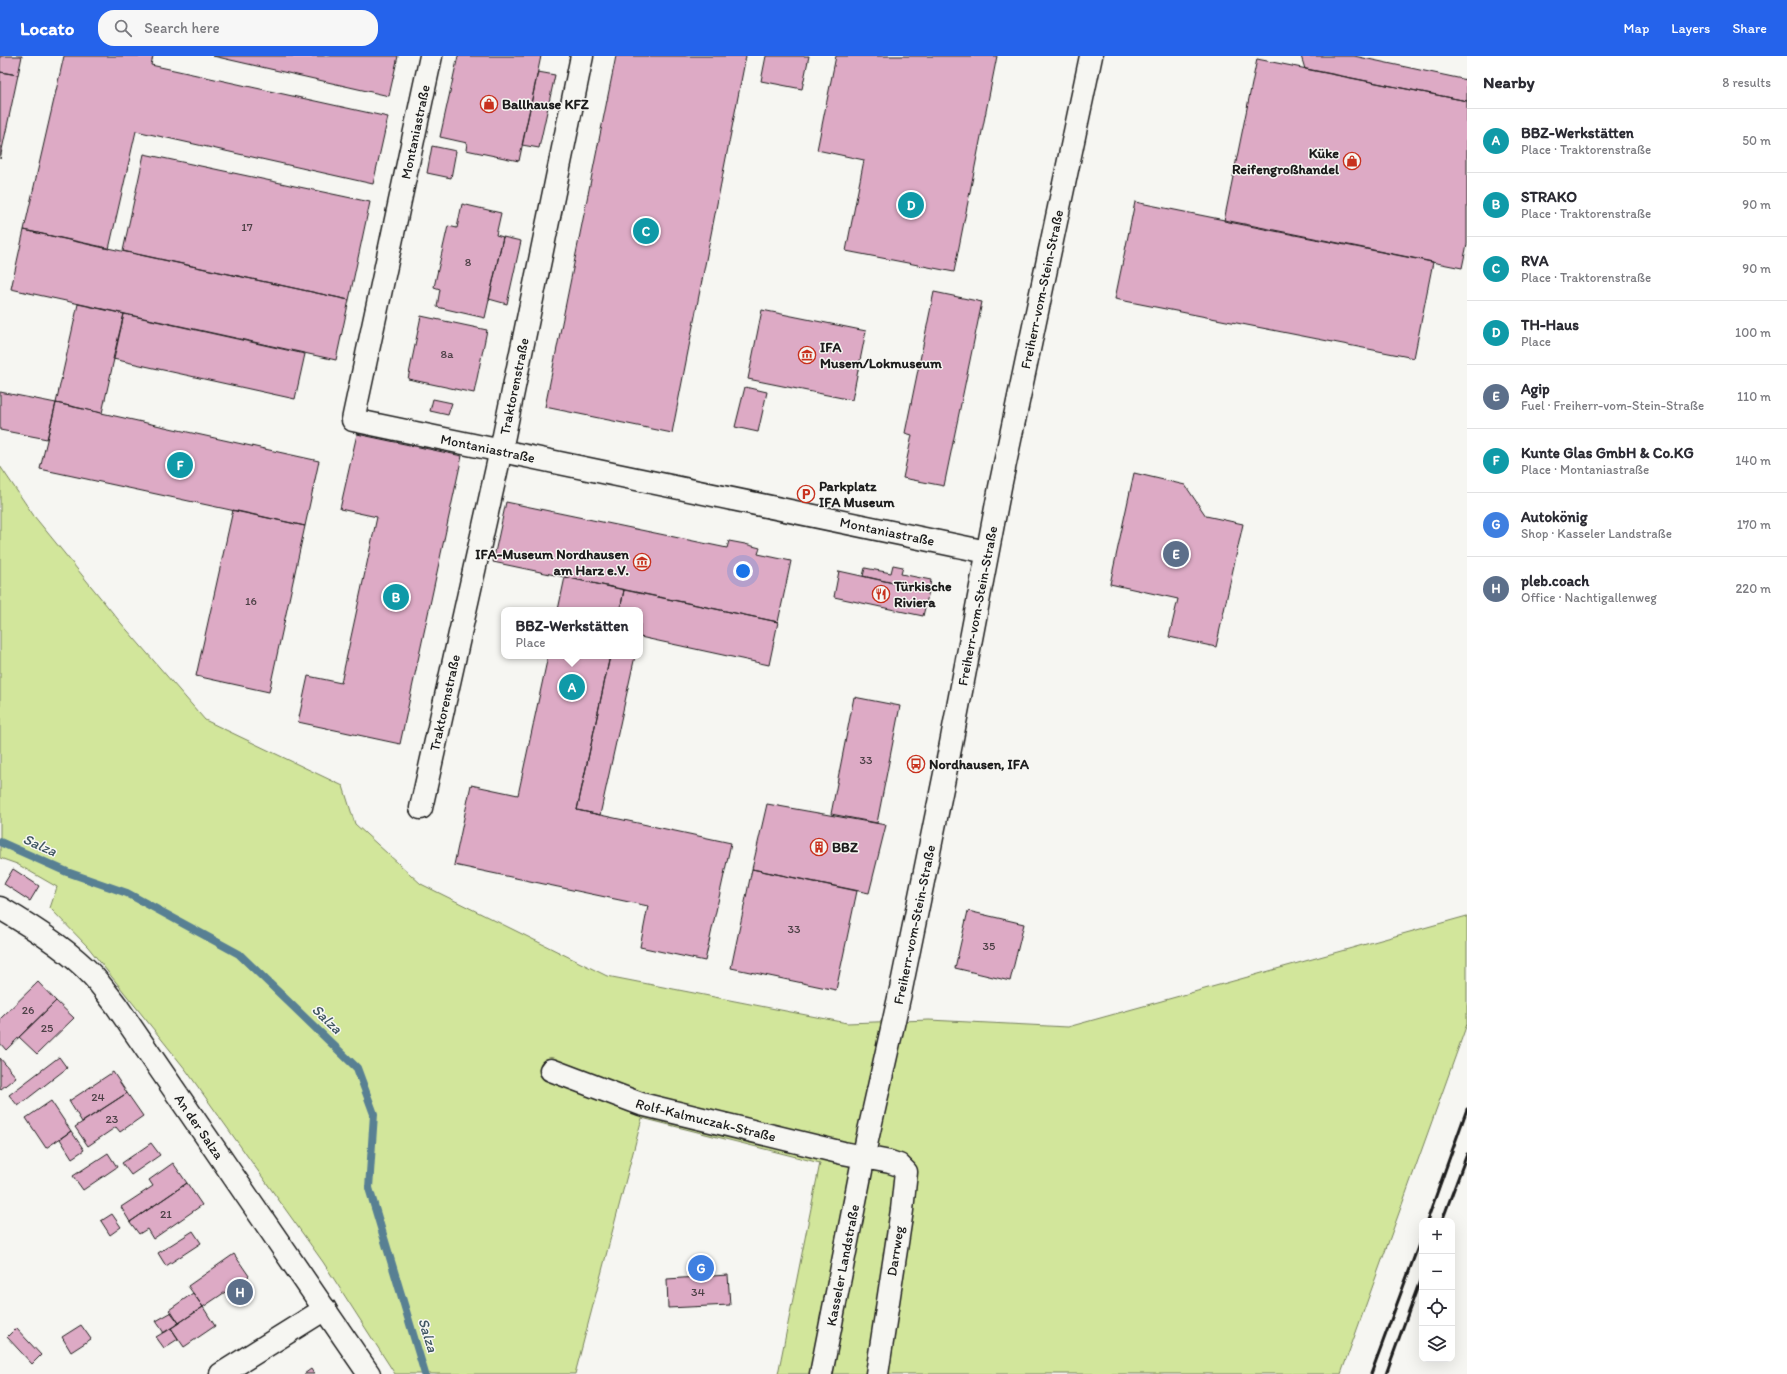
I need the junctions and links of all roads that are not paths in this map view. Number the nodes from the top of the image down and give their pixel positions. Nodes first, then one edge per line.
1 (431, 56) edge
2 (582, 56) edge
3 (1091, 56) edge
4 (501, 450) junction
5 (987, 552) junction
6 (421, 808) dead end
7 (0, 908) edge
8 (550, 1070) dead end
9 (864, 1157) junction
10 (325, 1309) junction
11 (221, 1374) edge
12 (369, 1374) edge
13 (821, 1374) edge
14 (877, 1374) edge

1 - 4 street, Montaniastraße
2 - 4 street, Traktorenstraße
3 - 5 street, Freiherr-vom-Stein-Straße
4 - 5 street, Montaniastraße
4 - 6 street, Traktorenstraße
5 - 9 street, Freiherr-vom-Stein-Straße
7 - 10 street, An der Salza
8 - 9 street, Rolf-Kalmuczak-Straße
9 - 13 street, Kasseler Landstraße
9 - 14 street, Darrweg
10 - 11 street
10 - 12 street, An der Salza

